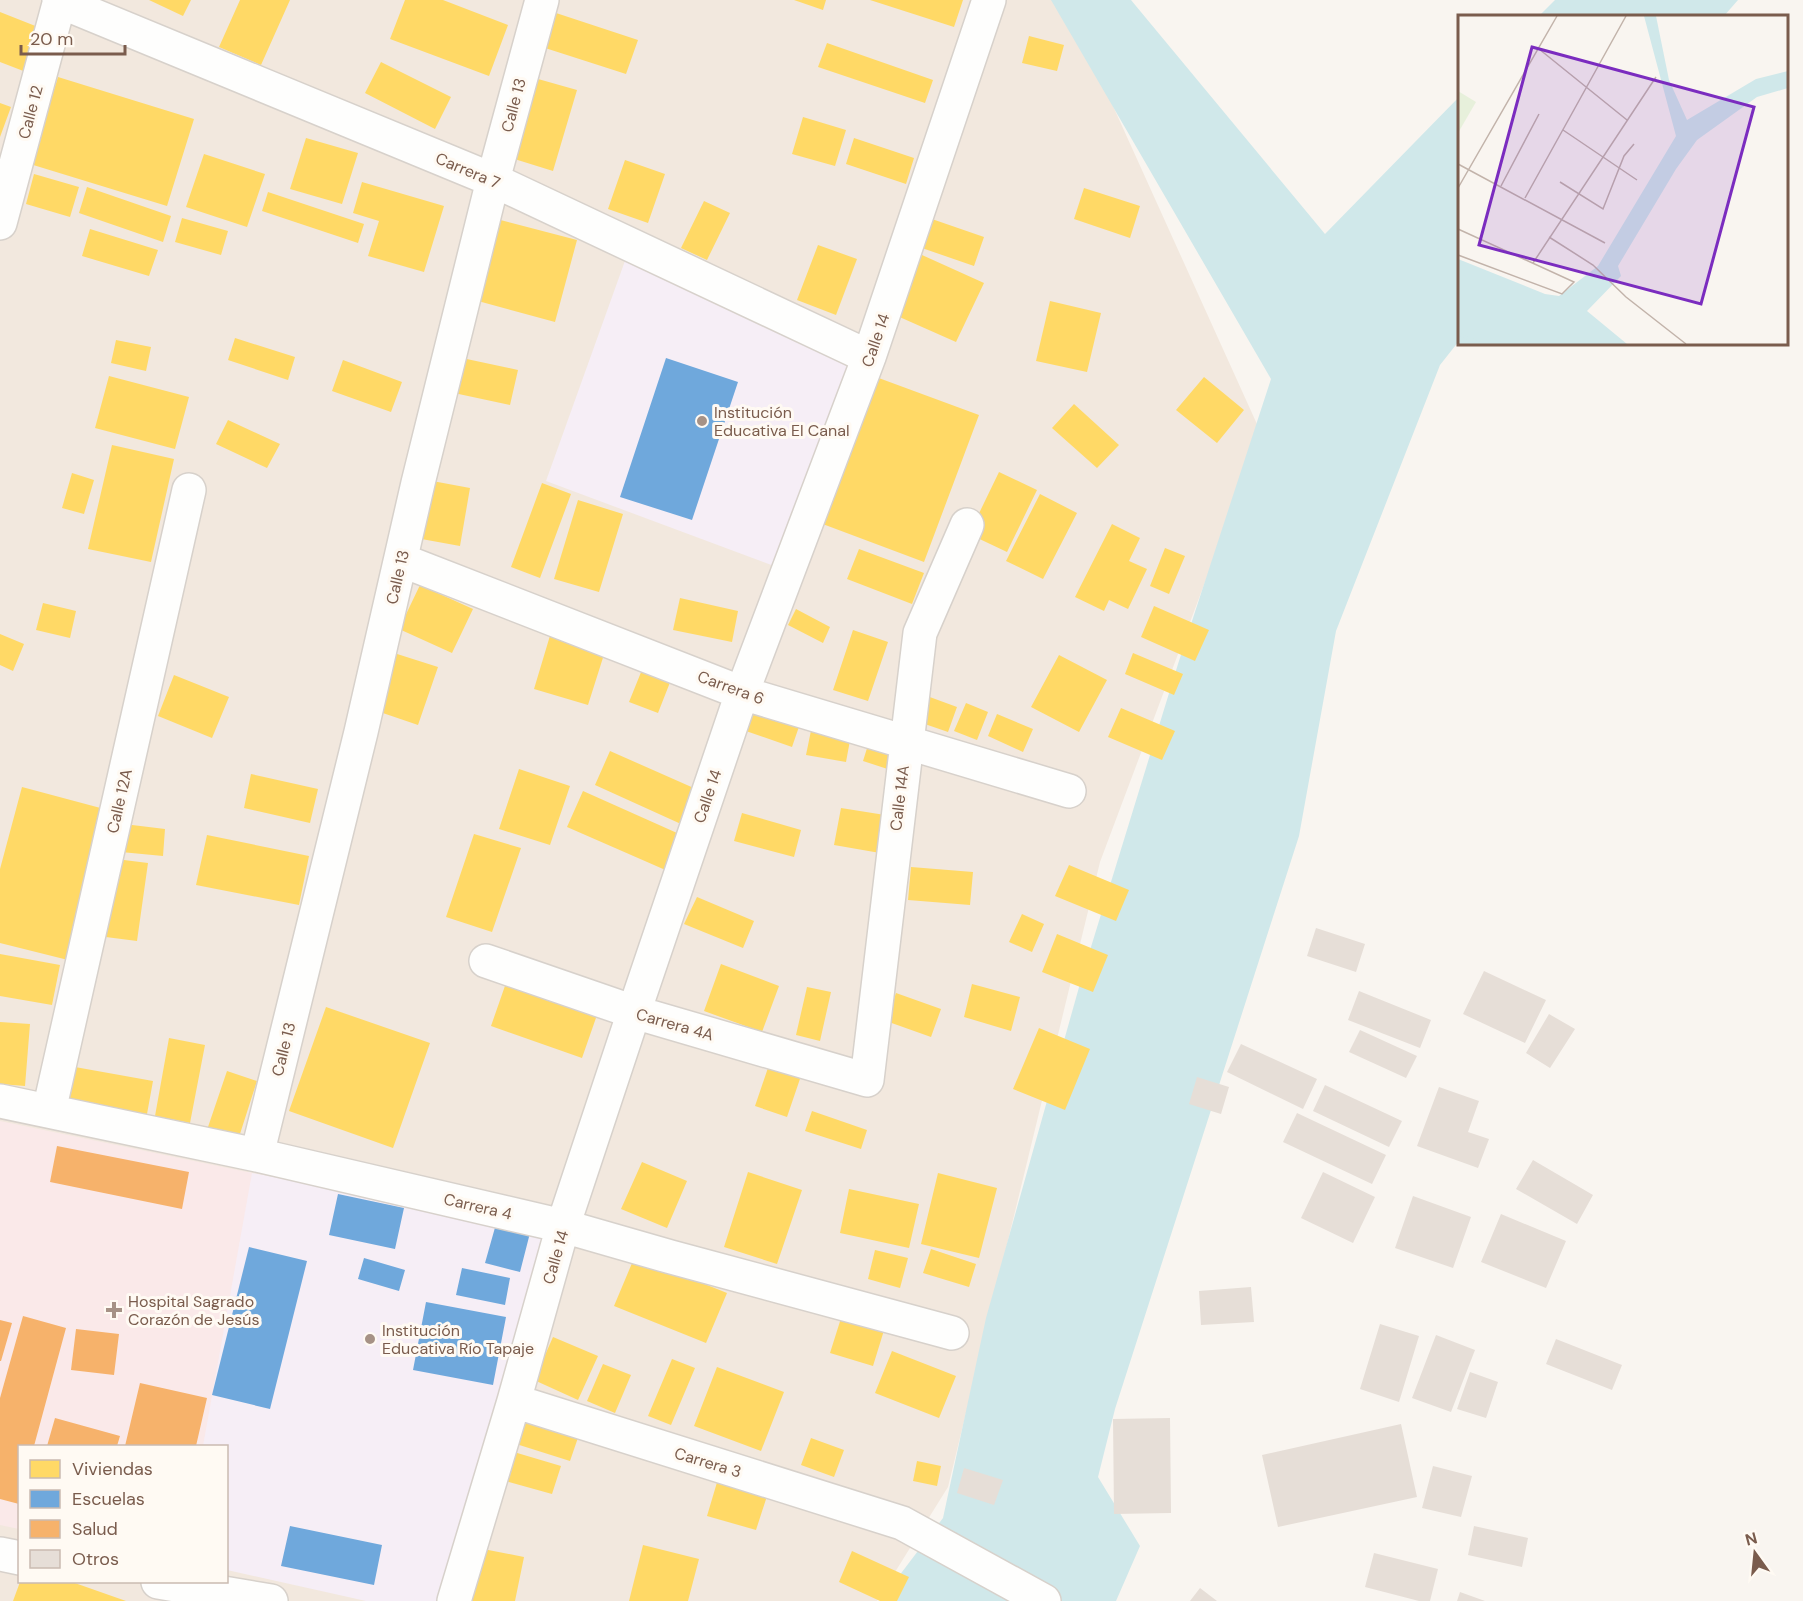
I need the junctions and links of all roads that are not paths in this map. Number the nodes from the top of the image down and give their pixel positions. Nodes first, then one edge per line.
1 (60, 0) edge
2 (542, 0) edge
3 (989, 0) edge
4 (493, 180) junction
5 (0, 223) edge
6 (869, 357) junction
7 (189, 490) dead end
8 (967, 525) dead end
9 (400, 560) junction
10 (742, 693) junction
11 (905, 742) junction
12 (1069, 791) dead end
13 (486, 961) dead end
14 (634, 1012) junction
15 (867, 1080) joint
16 (0, 1101) edge
17 (49, 1111) junction
18 (258, 1155) junction
19 (563, 1226) junction
20 (951, 1332) dead end
21 (514, 1401) junction
22 (0, 1554) edge
23 (18, 1558) edge
24 (169, 1583) edge
25 (271, 1601) edge
26 (454, 1601) edge
27 (1044, 1601) edge

1 - 4 street, Carrera 7
1 - 5 street, Calle 12
2 - 4 street, Calle 13
3 - 6 street, Calle 14
4 - 6 street, Carrera 7
4 - 9 street, Calle 13
6 - 10 street, Calle 14
7 - 17 street, Calle 12A
8 - 11 street, Calle 14A
9 - 10 street, Carrera 6
9 - 18 street, Calle 13
10 - 11 street, Carrera 6
10 - 14 street, Calle 14
11 - 12 street, Carrera 6
11 - 15 street, Calle 14A
13 - 14 street, Carrera 4A
14 - 15 street, Carrera 4A
14 - 19 street, Calle 14
16 - 17 street, Carrera 4
17 - 18 street, Carrera 4
18 - 19 street, Carrera 4
19 - 20 street, Carrera 4
19 - 21 street, Calle 14
21 - 26 street, Calle 14
21 - 27 street, Carrera 3
22 - 23 street
24 - 25 street

